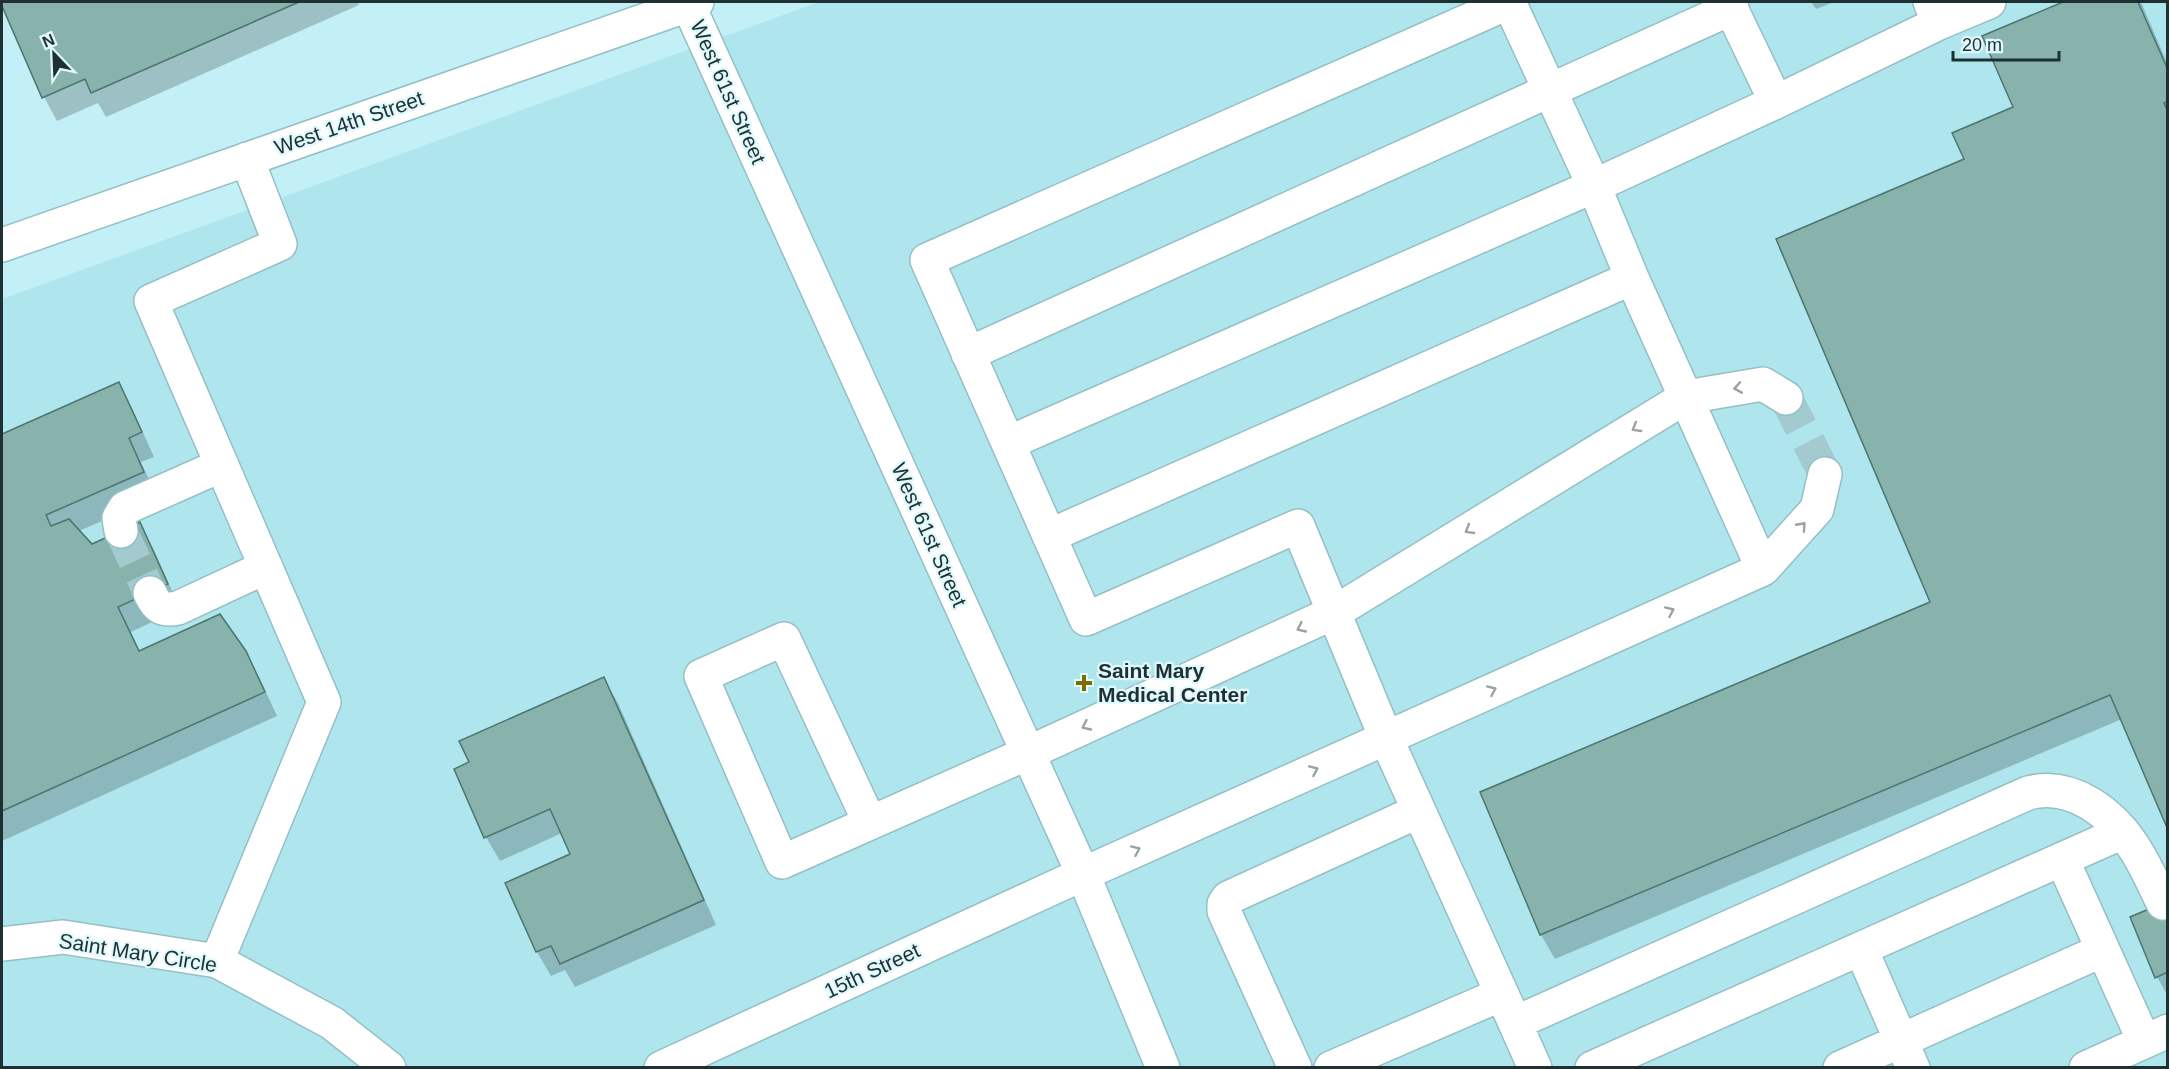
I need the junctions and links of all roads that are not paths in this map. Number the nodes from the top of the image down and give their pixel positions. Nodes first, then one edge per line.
1 (691, 2) edge
2 (1509, 2) edge
3 (1989, 2) edge
4 (1730, 5) edge
5 (1934, 12) edge
6 (1550, 92) junction
7 (1776, 102) junction
8 (247, 159) junction
9 (1594, 186) junction
10 (2, 245) edge
11 (1632, 278) junction
12 (968, 354) junction
13 (1686, 397) junction
14 (1786, 398) tunnel mouth
15 (1008, 444) junction
16 (222, 465) junction
17 (1825, 474) tunnel mouth
18 (121, 531) tunnel mouth
19 (1049, 536) junction
20 (266, 567) junction
21 (1763, 569) junction
22 (150, 593) tunnel mouth
23 (1335, 612) junction
24 (1386, 738) junction
25 (1028, 753) junction
26 (1419, 811) junction
27 (870, 824) junction
28 (2123, 832) junction
29 (2062, 859) junction
30 (1083, 874) junction
31 (2163, 903) dead end
32 (2, 944) edge
33 (1861, 949) junction
34 (2103, 950) junction
35 (217, 962) junction
36 (1508, 1008) junction
37 (2156, 1036) edge
38 (1907, 1054) edge
39 (389, 1068) edge
40 (662, 1068) edge
41 (1163, 1068) edge
42 (1295, 1068) edge
43 (1331, 1068) edge
44 (1535, 1068) edge
45 (1592, 1068) edge
46 (1840, 1068) edge
47 (2086, 1068) edge

1 - 8 street, West 14th Street
1 - 25 street, West 61st Street
2 - 6 street
2 - 12 street
3 - 5 street
4 - 6 street
4 - 7 street
5 - 7 street
6 - 9 street
6 - 12 street
7 - 9 street
8 - 10 street, West 14th Street
8 - 16 street
9 - 11 street
9 - 15 street
11 - 13 street
11 - 19 street
12 - 15 street
14 -> 13 street
13 - 21 street
13 -> 23 street
15 - 19 street
16 - 18 street
16 - 20 street
21 -> 17 street
19 - 23 street
20 - 22 street
20 - 35 street
24 -> 21 street, 15th Street
23 - 24 street
23 -> 25 street
24 - 26 street
30 -> 24 street, 15th Street
25 - 27 street
25 - 30 street, West 61st Street
26 - 36 street
26 - 42 street
27 - 27 street
28 - 29 street
28 - 31 street
28 - 36 street
29 - 33 street
29 - 34 street
30 - 40 street, 15th Street
30 - 41 street, West 61st Street
32 - 35 street, Saint Mary Circle
33 - 38 street
33 - 45 street
34 - 37 street
34 - 38 street
35 - 39 street, Saint Mary Circle
36 - 43 street
36 - 44 street
37 - 47 street
38 - 46 street

